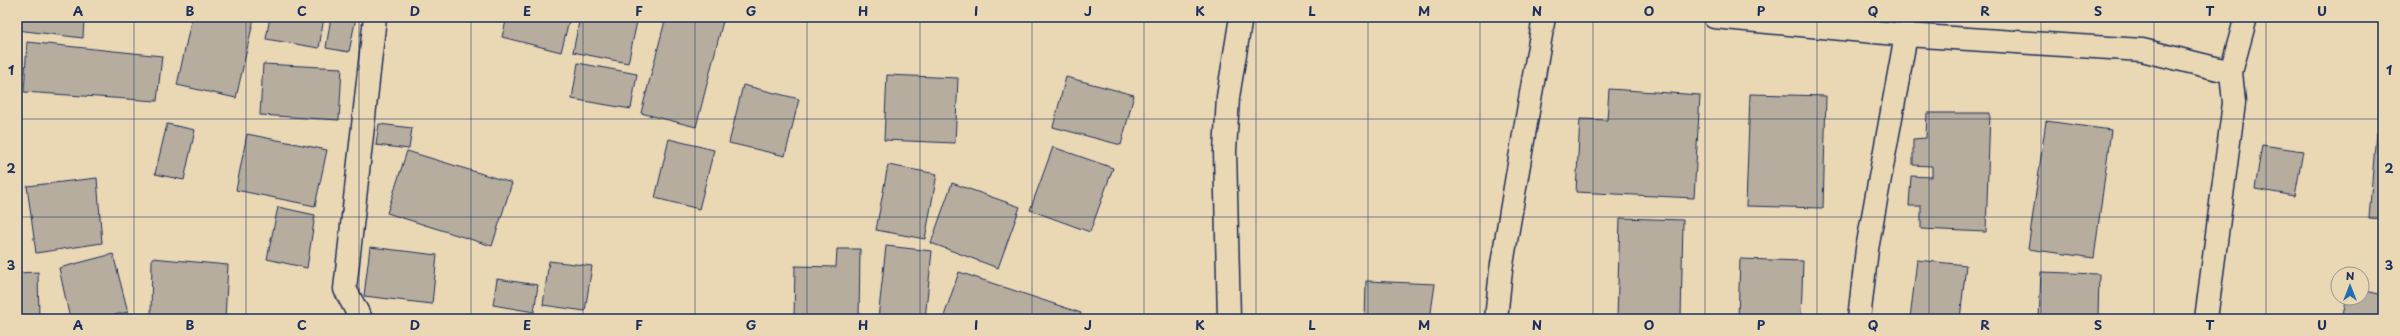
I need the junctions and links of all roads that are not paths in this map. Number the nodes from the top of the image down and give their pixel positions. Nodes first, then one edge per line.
1 (375, 17) edge
2 (1241, 17) edge
3 (1544, 17) edge
4 (1714, 17) edge
5 (2246, 17) edge
6 (1906, 35) junction
7 (2231, 72) junction
8 (361, 319) edge
9 (1229, 319) edge
10 (1496, 319) edge
11 (1859, 319) edge
12 (2206, 319) edge

1 - 8 street
2 - 9 street
3 - 10 street
4 - 6 street
5 - 7 street
6 - 7 street
6 - 11 street
7 - 12 street

